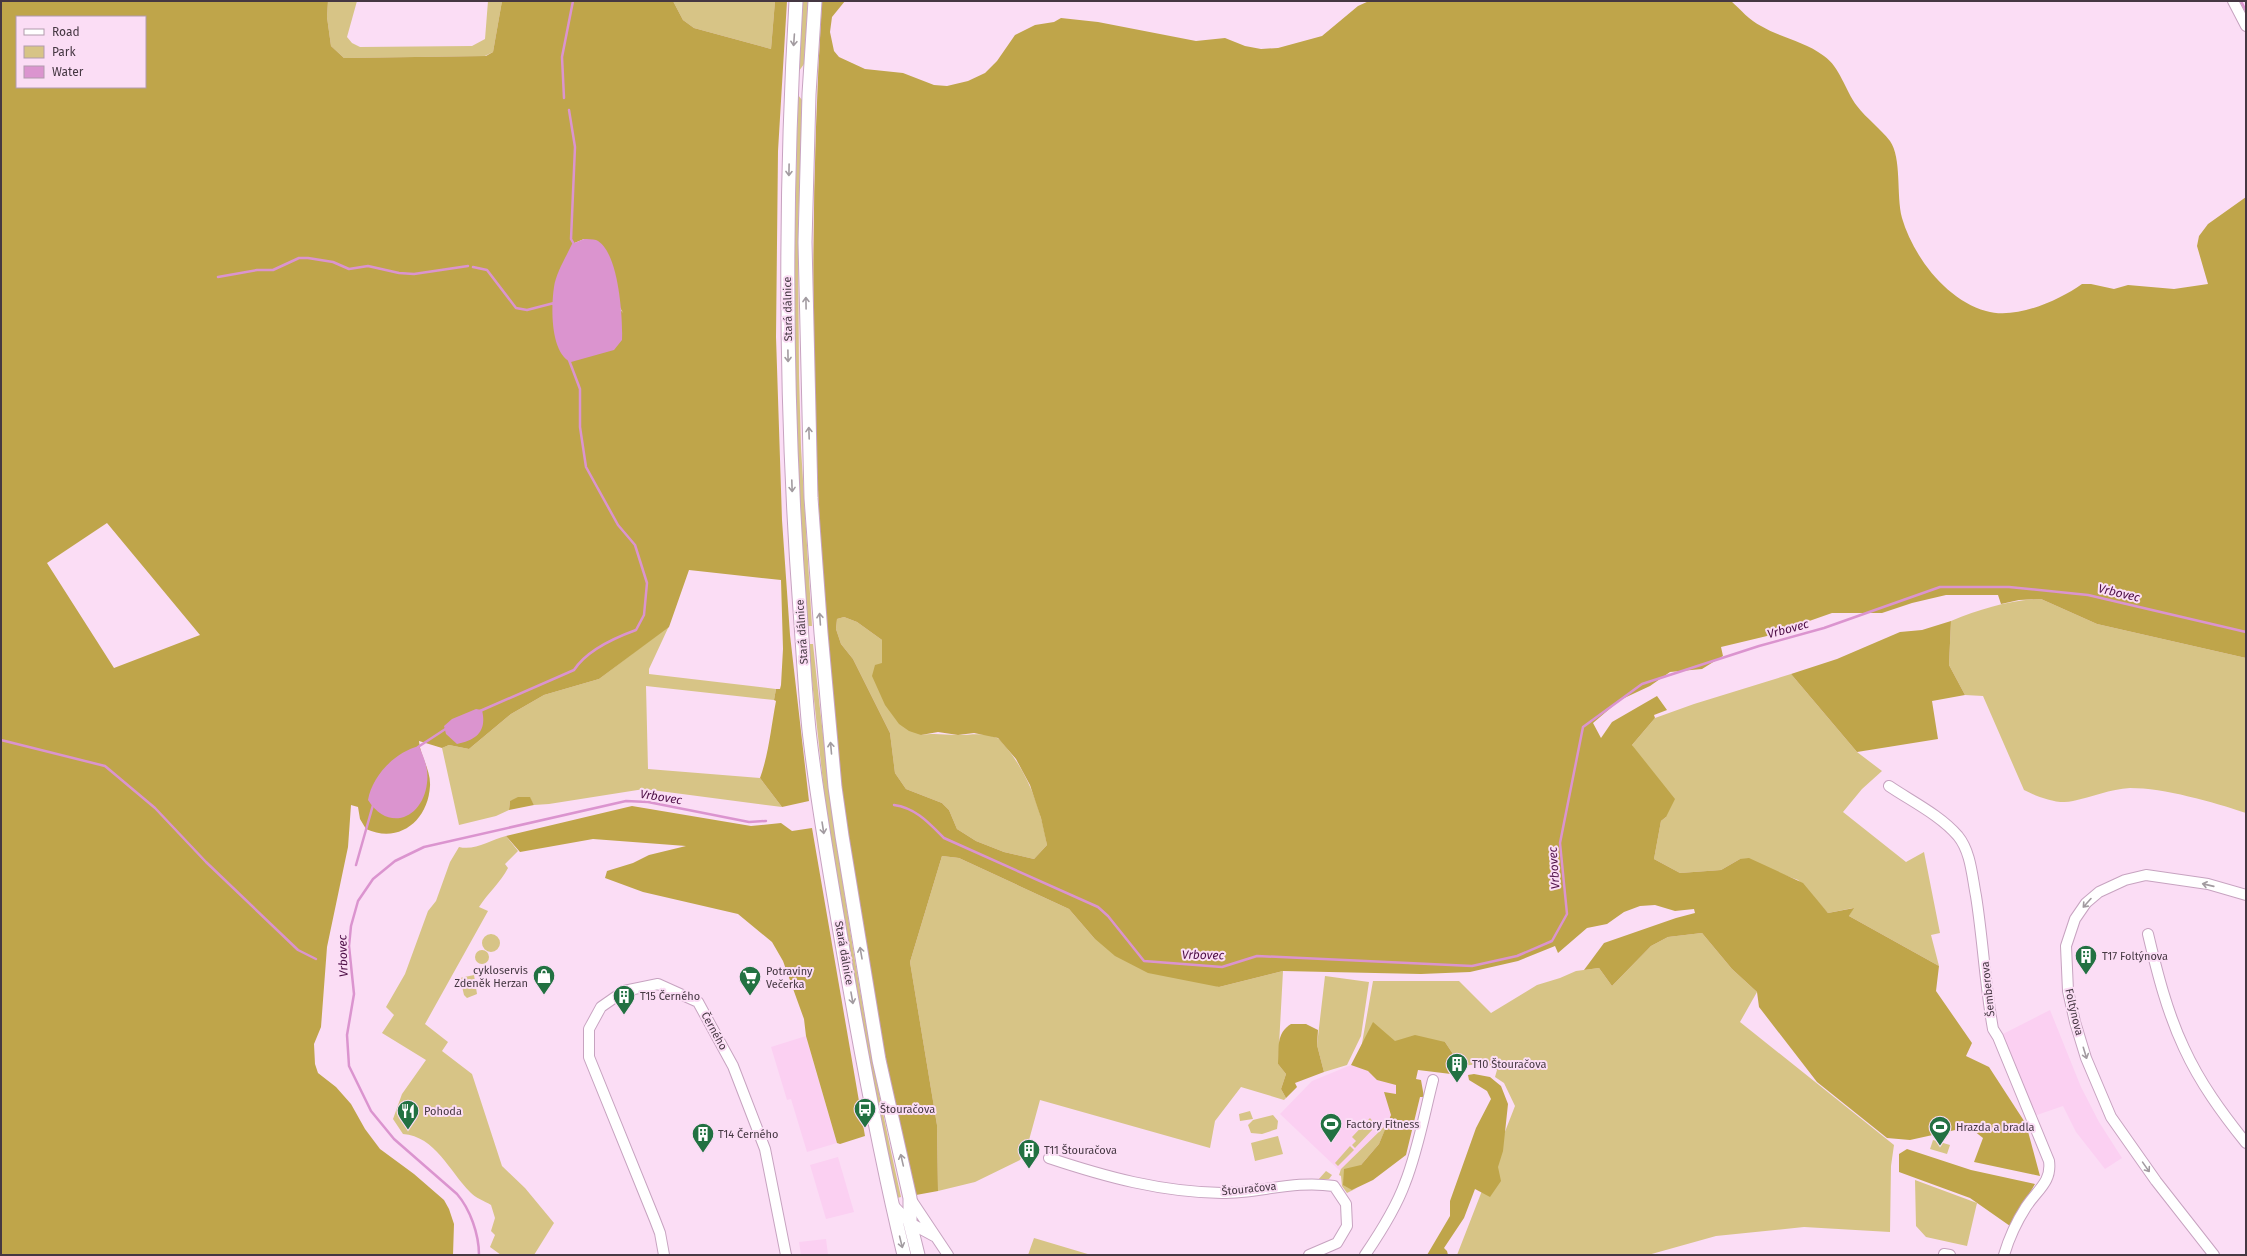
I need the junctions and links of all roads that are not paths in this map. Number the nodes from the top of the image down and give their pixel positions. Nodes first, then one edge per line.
1 (796, 1) edge
2 (815, 1) edge
3 (2232, 1) edge
4 (2246, 26) edge
5 (1889, 786) dead end
6 (2246, 895) edge
7 (2148, 934) dead end
8 (1433, 1080) dead end
9 (2246, 1143) edge
10 (1049, 1158) dead end
11 (910, 1198) junction
12 (891, 1202) junction
13 (910, 1223) junction
14 (934, 1236) junction
15 (664, 1255) edge
16 (786, 1255) edge
17 (904, 1255) edge
18 (918, 1255) edge
19 (948, 1255) edge
20 (1308, 1255) edge
21 (1365, 1255) edge
22 (2004, 1255) edge
23 (2214, 1255) edge

1 -> 12 main road, Stará dálnice
11 -> 2 main road, Stará dálnice
3 - 4 street
5 - 22 street, Šemberova
6 -> 23 street, Foltýnova
7 - 9 street
8 - 21 street
10 - 20 street, Štouračova
11 - 13 main road, Stará dálnice
11 - 14 street
12 - 13 street
12 -> 17 main road, Stará dálnice
13 - 14 street
13 - 18 main road, Stará dálnice
14 - 19 street
15 - 16 street, Černého

